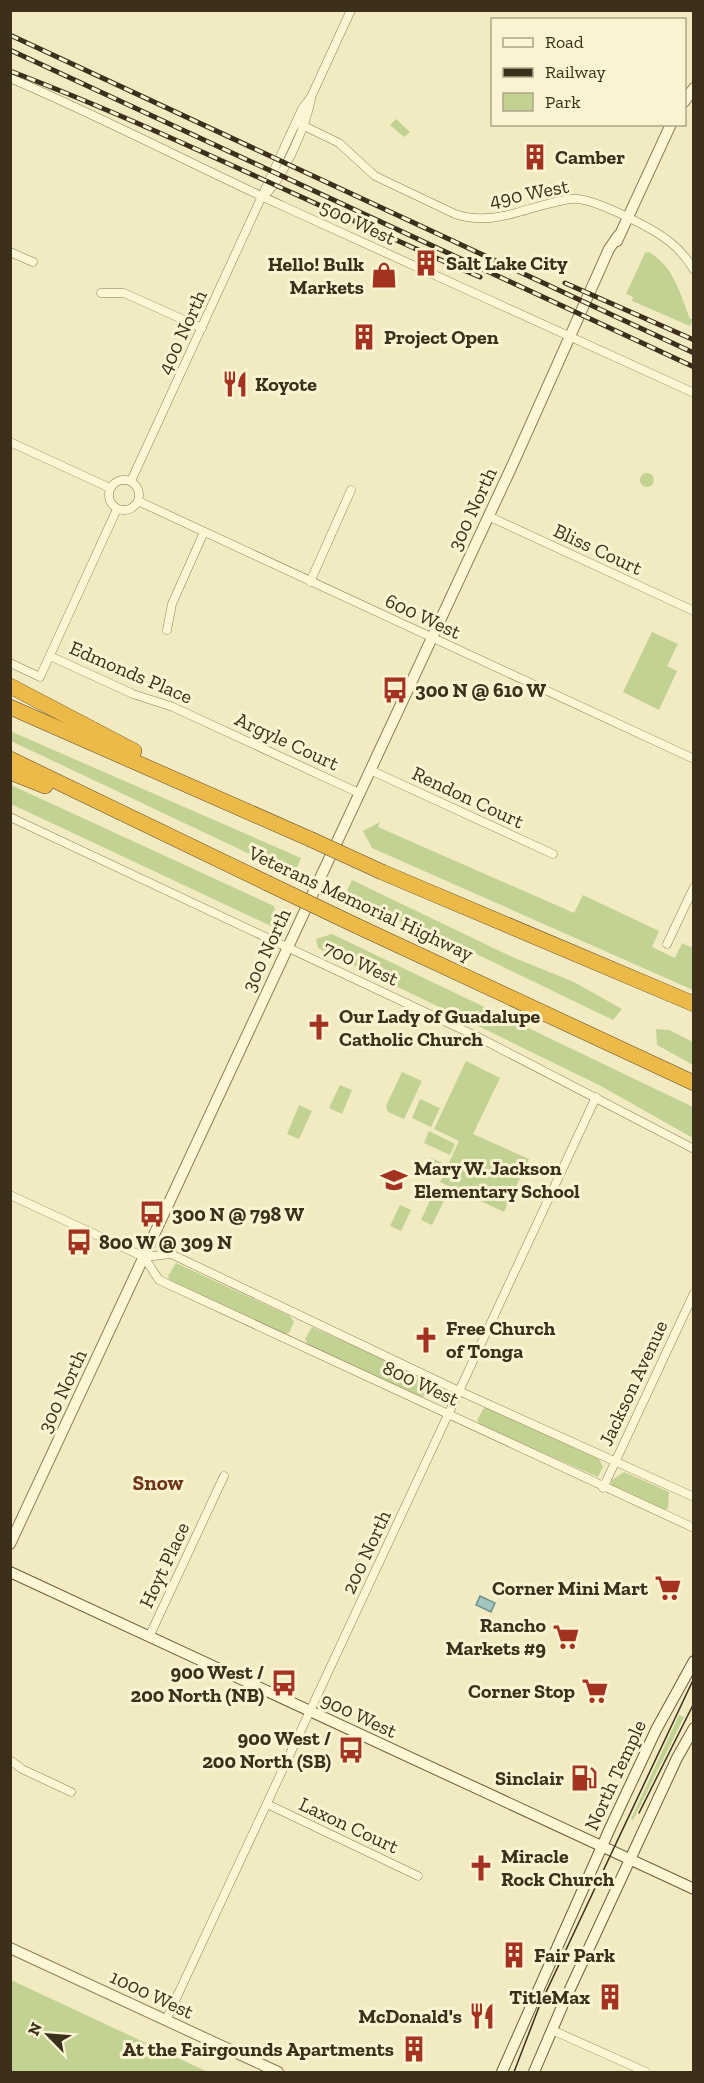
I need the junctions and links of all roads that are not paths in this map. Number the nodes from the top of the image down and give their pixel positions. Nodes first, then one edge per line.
1 (351, 10) edge
2 (10, 78) edge
3 (311, 97) junction
4 (302, 125) junction
5 (670, 126) edge
6 (263, 197) junction
7 (626, 219) junction
8 (10, 252) edge
9 (33, 262) dead end
10 (693, 270) edge
11 (102, 293) dead end
12 (202, 328) junction
13 (570, 338) junction
14 (693, 393) edge
15 (10, 442) edge
16 (131, 482) junction
17 (110, 488) junction
18 (351, 490) dead end
19 (138, 501) junction
20 (117, 509) junction
21 (488, 516) junction
22 (204, 532) junction
23 (310, 582) junction
24 (693, 611) edge
25 (167, 630) dead end
26 (432, 638) junction
27 (50, 656) junction
28 (10, 663) edge
29 (10, 686) edge
30 (10, 707) edge
31 (200, 719) joint
32 (10, 759) edge
33 (693, 759) edge
34 (370, 770) junction
35 (10, 772) edge
36 (359, 793) junction
37 (224, 800) junction
38 (10, 817) edge
39 (196, 846) junction
40 (553, 854) dead end
41 (693, 887) edge
42 (667, 944) dead end
43 (288, 947) junction
44 (693, 1005) edge
45 (693, 1083) edge
46 (596, 1096) junction
47 (693, 1149) edge
48 (10, 1195) edge
49 (144, 1257) junction
50 (693, 1293) edge
51 (459, 1391) junction
52 (448, 1414) junction
53 (615, 1461) junction
54 (224, 1476) dead end
55 (603, 1488) junction
56 (693, 1497) edge
57 (693, 1528) edge
58 (10, 1544) edge
59 (10, 1572) edge
60 (149, 1637) junction
61 (693, 1661) edge
62 (310, 1712) junction
63 (693, 1728) edge
64 (10, 1760) edge
65 (71, 1792) dead end
66 (267, 1804) junction
67 (601, 1848) junction
68 (630, 1861) junction
69 (417, 1875) dead end
70 (693, 1889) edge
71 (10, 1948) edge
72 (166, 2020) junction
73 (552, 2030) junction
74 (278, 2073) edge
75 (502, 2073) edge
76 (534, 2073) edge
77 (646, 2073) edge

1 - 3 street, 400 North
2 - 6 street, 500 West
3 - 4 street, 400 North
3 - 6 street, 400 North
4 - 6 street, 400 North
4 - 7 street, 490 West
5 - 7 street, 300 North
6 - 12 street, 400 North
6 - 13 street, 500 West
7 - 10 street, 490 West
7 - 13 street, 300 North
8 - 9 street
11 - 12 street
12 - 16 street, 400 North
13 - 14 street, 500 West
13 - 21 street, 300 North
15 - 17 street
16 - 17 street
16 - 19 street
17 - 20 street
18 - 23 street
19 - 20 street
19 - 22 street, 600 West
20 - 27 street
21 - 24 street, Bliss Court
21 - 26 street, 300 North
22 - 23 street, 600 West
22 - 25 street
23 - 26 street, 600 West
26 - 33 street, 600 West
26 - 34 street, 300 North
27 - 28 street
27 - 31 street, Edmonds Place
29 - 37 highway
30 - 37 highway, Veterans Memorial Highway
31 - 36 street, Argyle Court
32 - 39 highway, Veterans Memorial Highway
34 - 36 street, 300 North
34 - 40 street, Rendon Court
35 - 39 highway
36 - 43 street, 300 North
37 - 44 highway, Veterans Memorial Highway, bridge
38 - 43 street, 700 West
39 - 45 highway, Veterans Memorial Highway, bridge
41 - 42 street
43 - 46 street, 700 West
43 - 49 street, 300 North
46 - 47 street, 700 West
46 - 51 street, 200 North
48 - 49 street, 800 West
49 - 51 street, 800 West
49 - 52 street, 800 West
49 - 58 street, 300 North
50 - 53 street, Jackson Avenue
51 - 52 street, 200 North
51 - 53 street, 800 West
52 - 55 street, 800 West
52 - 62 street, 200 North
53 - 55 street, Jackson Avenue
53 - 56 street, 800 West
54 - 60 street, Hoyt Place
55 - 57 street, 800 West
59 - 60 street, 900 West
60 - 62 street, 900 West
61 - 67 street, North Temple
62 - 66 street, 200 North
62 - 67 street, 900 West
63 - 68 street
64 - 65 street
66 - 69 street, Laxon Court
66 - 72 street, 200 North
67 - 68 street, 900 West
67 - 75 street, North Temple
68 - 70 street, 900 West
68 - 73 street
71 - 72 street, 1000 West
72 - 74 street, 1000 West
73 - 76 street
73 - 77 street

